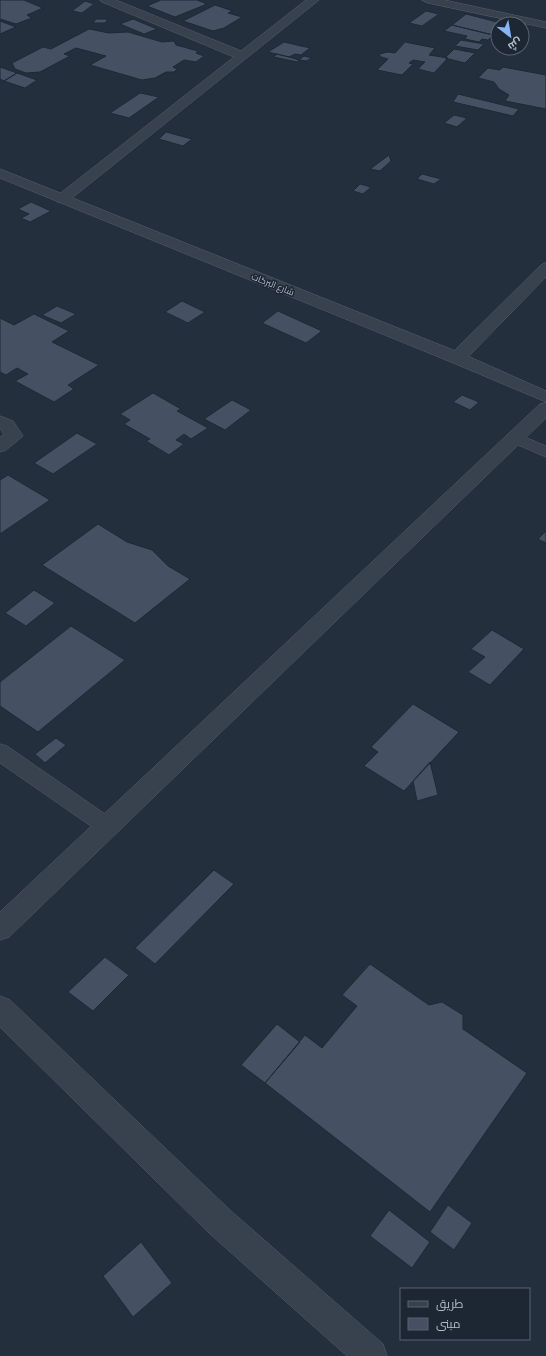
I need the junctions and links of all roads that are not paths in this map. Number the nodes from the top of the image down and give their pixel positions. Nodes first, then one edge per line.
1 (106, 0) edge
2 (313, 0) edge
3 (428, 0) edge
4 (546, 26) edge
5 (241, 55) junction
6 (0, 173) edge
7 (62, 199) junction
8 (546, 268) edge
9 (457, 358) junction
10 (546, 396) edge
11 (546, 408) edge
12 (0, 421) edge
13 (515, 438) junction
14 (0, 446) edge
15 (546, 452) edge
16 (0, 752) edge
17 (108, 827) junction
18 (0, 929) edge
19 (0, 1009) edge
20 (371, 1356) edge

1 - 5 street
2 - 5 street
3 - 4 street
5 - 7 street
6 - 7 street, شارع البركات
7 - 9 street, شارع البركات
8 - 9 street
9 - 10 street, شارع البركات
11 - 13 street
12 - 14 street
13 - 15 lane
13 - 17 street
16 - 17 lane
17 - 18 street
19 - 20 street

